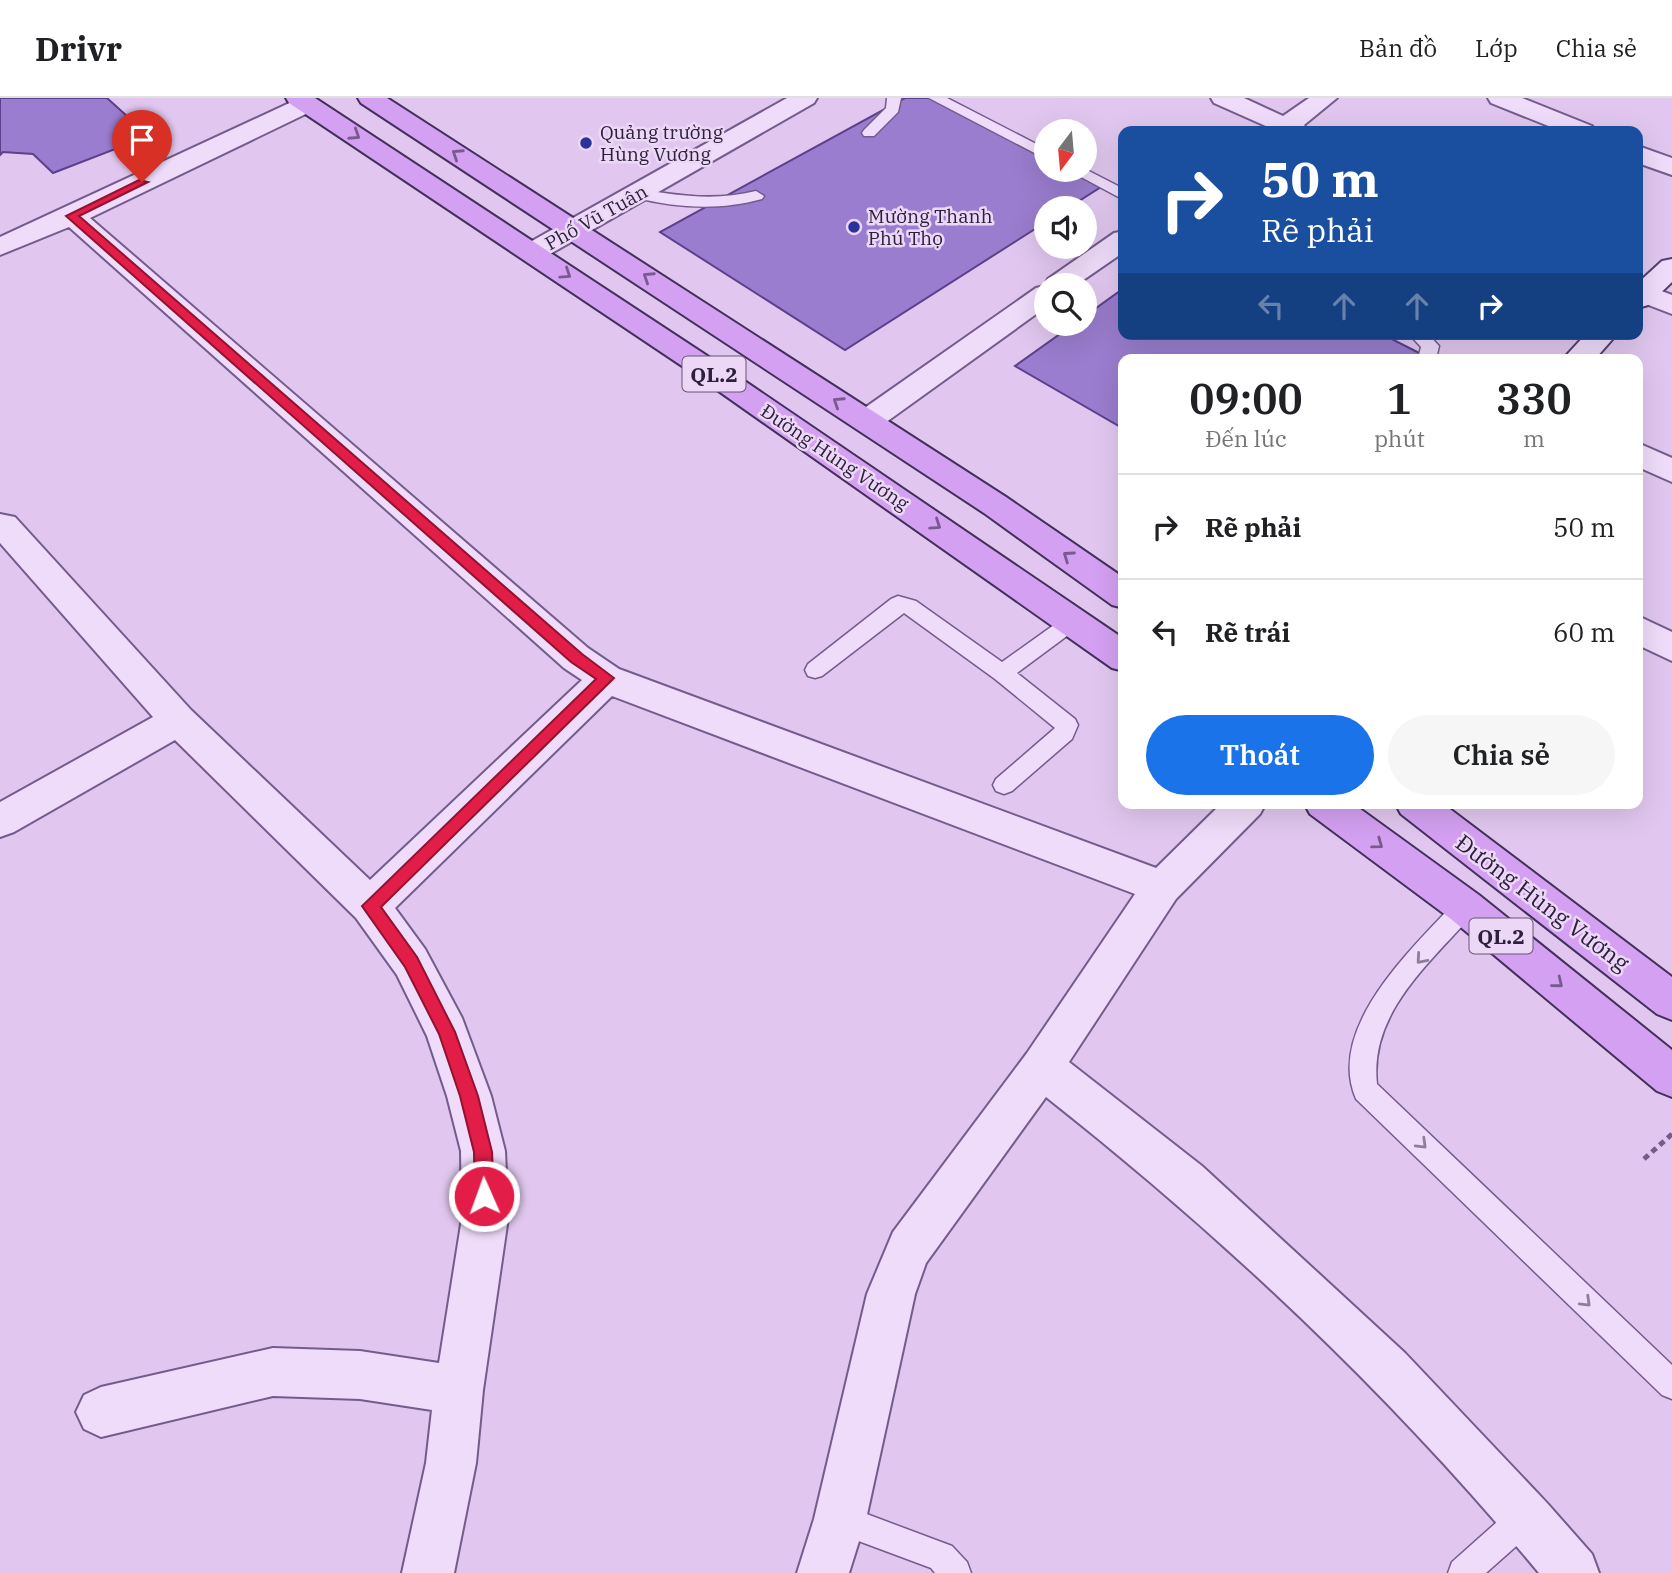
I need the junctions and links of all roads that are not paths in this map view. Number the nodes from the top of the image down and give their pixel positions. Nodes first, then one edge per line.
1 (370, 98) edge
2 (416, 98) edge
3 (805, 98) edge
4 (894, 98) edge
5 (936, 98) edge
6 (1223, 98) edge
7 (1325, 98) edge
8 (1500, 98) edge
9 (303, 101) edge
10 (1278, 126) edge
11 (1291, 126) edge
12 (1570, 126) edge
13 (419, 130) junction
14 (869, 132) dead end
15 (1034, 149) edge
16 (1643, 155) edge
17 (1672, 167) edge
18 (1097, 180) edge
19 (1118, 191) edge
20 (639, 194) junction
21 (755, 196) dead end
22 (72, 216) junction
23 (575, 229) junction
24 (1118, 243) edge
25 (0, 247) edge
26 (533, 251) junction
27 (1672, 267) edge
28 (1075, 273) edge
29 (1643, 292) edge
30 (1643, 296) edge
31 (1034, 302) edge
32 (1672, 305) edge
33 (1597, 340) edge
34 (1583, 354) edge
35 (867, 421) junction
36 (1643, 456) edge
37 (1672, 471) edge
38 (3, 525) dead end
39 (1118, 592) edge
40 (1072, 622) junction
41 (1643, 632) edge
42 (1672, 648) edge
43 (1118, 654) edge
44 (815, 670) dead end
45 (1003, 673) junction
46 (606, 678) junction
47 (178, 720) junction
48 (1004, 785) dead end
49 (1241, 809) edge
50 (1331, 809) edge
51 (1421, 809) edge
52 (0, 821) edge
53 (1162, 887) junction
54 (370, 906) junction
55 (1465, 907) junction
56 (1672, 1001) edge
57 (1042, 1067) junction
58 (1672, 1077) edge
59 (1672, 1385) edge
60 (459, 1391) junction
61 (101, 1412) dead end
62 (1527, 1516) junction
63 (840, 1520) junction
64 (428, 1573) edge
65 (823, 1573) edge
66 (956, 1573) edge
67 (1463, 1573) edge
68 (1573, 1573) edge

1 - 13 main road, QL.2
2 - 13 main road
3 - 20 street, Phố Vũ Tuân
4 - 14 lane
5 - 15 lane
6 - 10 street
7 - 11 street
8 - 12 street
9 - 22 street
9 -> 26 main road, Đường Hùng Vương / QL.2
23 -> 13 main road, QL.2
16 - 17 street
18 - 19 lane
20 - 21 lane
20 - 23 street, Phố Vũ Tuân
22 - 25 street
22 - 46 street
23 - 26 street, Phố Vũ Tuân
35 -> 23 main road, QL.2
24 - 28 street
26 -> 40 main road, Đường Hùng Vương / QL.2
27 - 29 street
30 - 32 street
31 - 35 street
33 - 34 street
39 -> 35 main road, QL.2
36 - 37 street
38 - 47 street
40 - 43 main road, Đường Hùng Vương / QL.2
40 - 45 lane
41 - 42 street
44 - 45 lane
45 - 48 lane
46 - 53 street
46 - 54 street
47 - 52 street
47 - 54 street
49 - 53 street
50 -> 55 main road, QL.2
51 - 56 main road, Đường Hùng Vương / QL.2
53 - 57 street
54 - 60 street
55 -> 58 main road, QL.2
55 -> 59 lane
57 - 62 street
57 - 63 street
60 - 61 street
60 - 64 street
62 - 67 lane
62 - 68 street
63 - 65 street
63 - 66 lane

